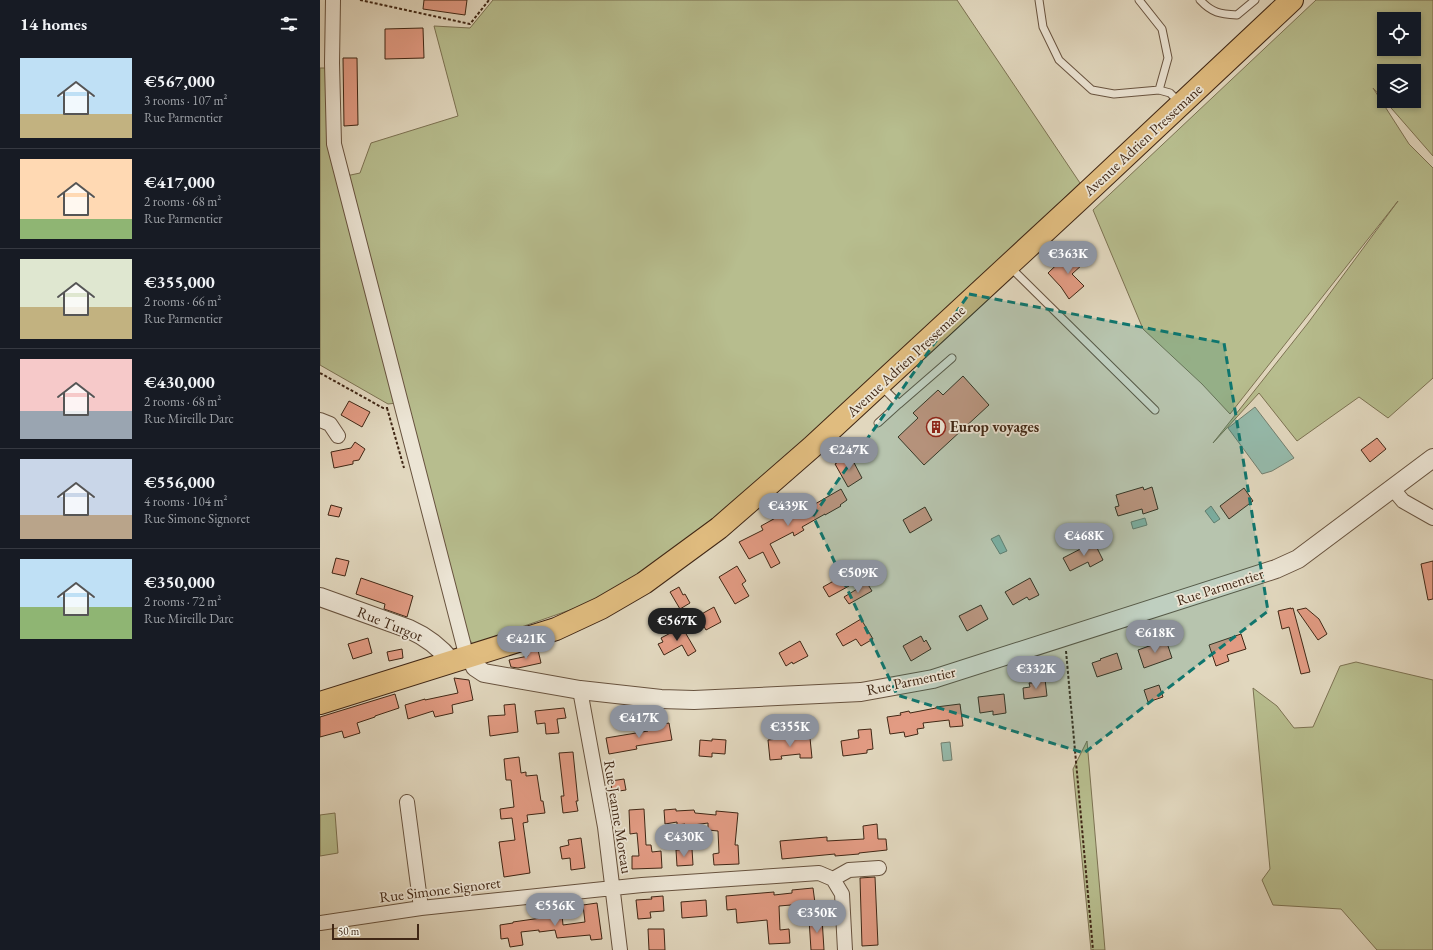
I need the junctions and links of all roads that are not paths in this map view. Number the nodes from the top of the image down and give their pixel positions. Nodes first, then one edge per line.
1 (333, 0) edge
2 (1039, 0) edge
3 (1139, 0) edge
4 (1200, 0) edge
5 (1255, 0) edge
6 (1292, 0) edge
7 (1159, 90) junction
8 (1181, 104) junction
9 (1008, 266) junction
10 (952, 358) dead end
11 (880, 385) junction
12 (899, 404) junction
13 (1155, 410) dead end
14 (320, 420) edge
15 (878, 423) dead end
16 (338, 436) dead end
17 (1433, 458) edge
18 (1393, 489) junction
19 (1433, 518) edge
20 (320, 597) edge
21 (464, 659) junction
22 (580, 690) junction
23 (320, 704) edge
24 (407, 802) dead end
25 (879, 868) dead end
26 (834, 879) junction
27 (612, 888) junction
28 (421, 908) junction
29 (320, 923) edge
30 (620, 950) edge
31 (845, 950) edge

1 - 21 street
2 - 7 lane
3 - 7 lane
4 - 5 lane
6 - 8 main road, Avenue Adrien Pressemane
7 - 8 lane
8 - 9 main road, Avenue Adrien Pressemane
9 - 11 main road, Avenue Adrien Pressemane
9 - 13 lane
10 - 12 lane
11 - 12 lane
11 - 21 main road, Avenue Adrien Pressemane
12 - 15 lane
14 - 16 street
17 - 18 street, Rue Parmentier
18 - 19 street
18 - 22 street, Rue Parmentier
20 - 21 street, Rue Turgot
21 - 22 street, Rue Parmentier
21 - 23 main road, Avenue Adrien Pressemane
22 - 27 street, Rue Jeanne Moreau
24 - 28 street
25 - 26 street
26 - 27 street, Rue Simone Signoret
26 - 31 street
27 - 28 street, Rue Simone Signoret
27 - 30 street, Rue Jeanne Moreau
28 - 29 street, Rue Simone Signoret

